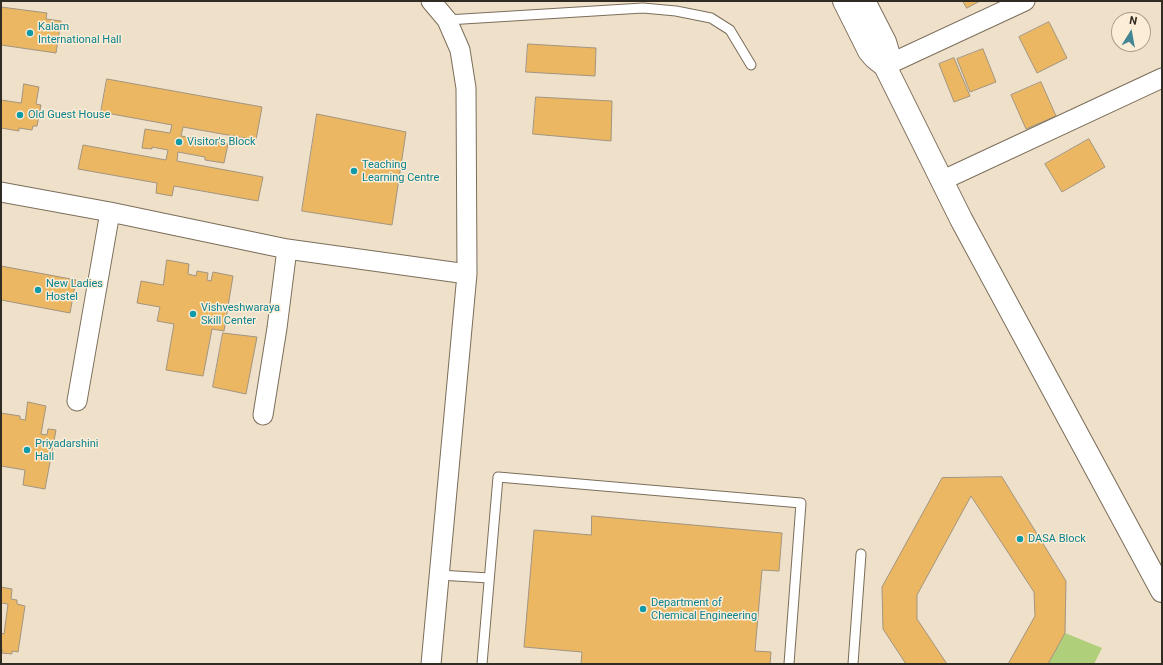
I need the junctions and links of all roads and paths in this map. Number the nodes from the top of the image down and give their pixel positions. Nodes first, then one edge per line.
1 (431, 1) edge
2 (844, 1) edge
3 (864, 1) edge
4 (1025, 1) edge
5 (446, 20) junction
6 (751, 65) dead end
7 (885, 66) junction
8 (1162, 78) edge
9 (941, 181) junction
10 (1, 192) edge
11 (110, 212) junction
12 (287, 249) junction
13 (468, 274) junction
14 (77, 401) dead end
15 (263, 415) dead end
16 (861, 554) dead end
17 (439, 575) junction
18 (489, 578) junction
19 (1162, 592) edge
20 (431, 664) edge
21 (482, 664) edge
22 (789, 664) edge
23 (853, 664) edge

1 - 5 street
2 - 7 street
3 - 7 street
4 - 7 street
5 - 6 lane
5 - 13 street
7 - 9 street
8 - 9 street
9 - 19 street
10 - 11 street
11 - 12 street
11 - 14 street
12 - 13 street
12 - 15 street
13 - 17 street
16 - 23 lane
17 - 18 lane
17 - 20 street
18 - 21 lane
18 - 22 lane

